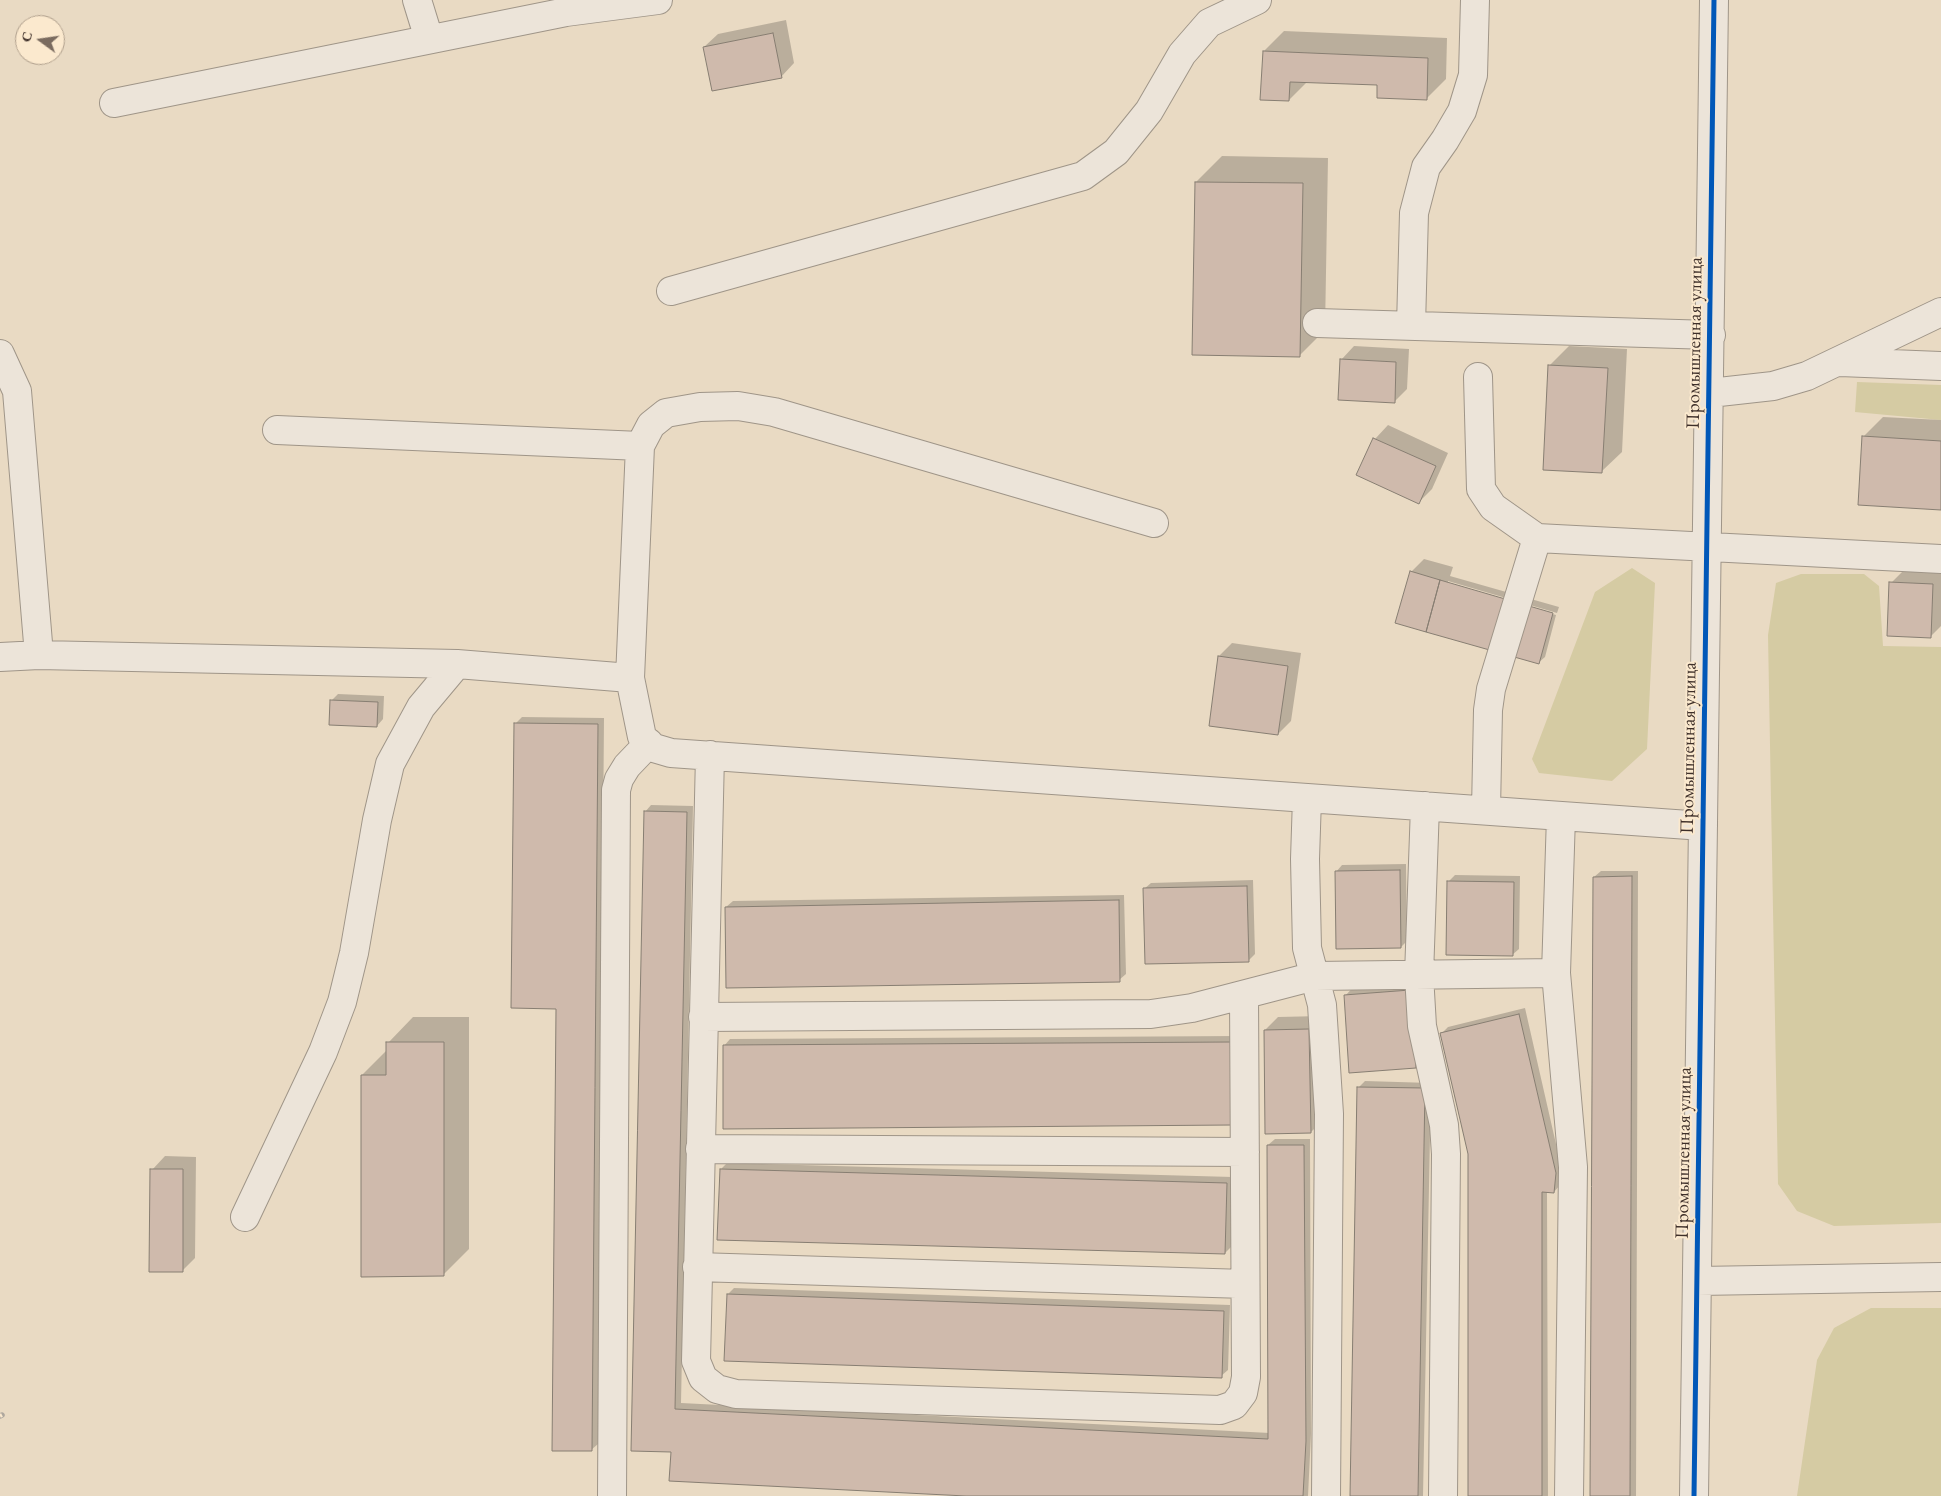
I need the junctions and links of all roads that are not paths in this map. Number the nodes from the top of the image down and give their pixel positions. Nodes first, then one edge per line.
1 (416, 0) edge
2 (658, 0) edge
3 (1257, 0) edge
4 (1475, 0) edge
5 (1714, 0) edge
6 (429, 39) junction
7 (114, 103) dead end
8 (671, 291) dead end
9 (1941, 312) edge
10 (1317, 323) dead end
11 (1411, 326) junction
12 (1711, 335) junction
13 (0, 354) edge
14 (1838, 362) junction
15 (1941, 366) edge
16 (1478, 377) dead end
17 (1710, 393) junction
18 (277, 430) dead end
19 (640, 446) junction
20 (1154, 523) dead end
21 (1537, 538) junction
22 (1706, 546) junction
23 (1941, 559) edge
24 (39, 655) junction
25 (0, 657) edge
26 (457, 664) junction
27 (630, 678) junction
28 (649, 743) junction
29 (710, 755) junction
30 (1307, 798) junction
31 (1425, 806) junction
32 (1486, 810) junction
33 (1561, 816) junction
34 (1703, 826) junction
35 (1556, 973) junction
36 (1419, 975) junction
37 (1314, 976) junction
38 (1244, 995) junction
39 (703, 1017) junction
40 (700, 1149) junction
41 (1245, 1152) junction
42 (244, 1217) dead end
43 (698, 1268) junction
44 (1941, 1277) edge
45 (1698, 1281) junction
46 (1245, 1284) junction
47 (612, 1496) edge
48 (1326, 1496) edge
49 (1443, 1496) edge
50 (1568, 1496) edge
51 (1694, 1496) edge

1 - 6 street
2 - 6 street
3 - 8 street
4 - 11 street
5 - 12 street, Промышленная улица
6 - 7 street
9 - 14 street
10 - 11 street
11 - 12 street
12 - 17 street, Промышленная улица
13 - 24 street
14 - 15 street
14 - 17 street
16 - 21 street
17 - 22 street, Промышленная улица
18 - 19 street
19 - 20 street
19 - 27 street
21 - 22 street
21 - 32 street
22 - 23 street
22 - 34 street, Промышленная улица
24 - 25 street
24 - 26 street
26 - 27 street
26 - 42 street
27 - 28 street
28 - 29 street
28 - 47 street
29 - 30 street
29 - 39 street
30 - 31 street
30 - 37 street
31 - 32 street
31 - 36 street
32 - 33 street
33 - 34 street
33 - 35 street
34 - 45 street, Промышленная улица
35 - 36 street
35 - 50 street
36 - 37 street
36 - 49 street
37 - 38 street
37 - 48 street
38 - 39 street
38 - 41 street
39 - 40 street
40 - 41 street
40 - 43 street
41 - 46 street
43 - 46 street
43 - 46 street
44 - 45 street
45 - 51 street, Промышленная улица

